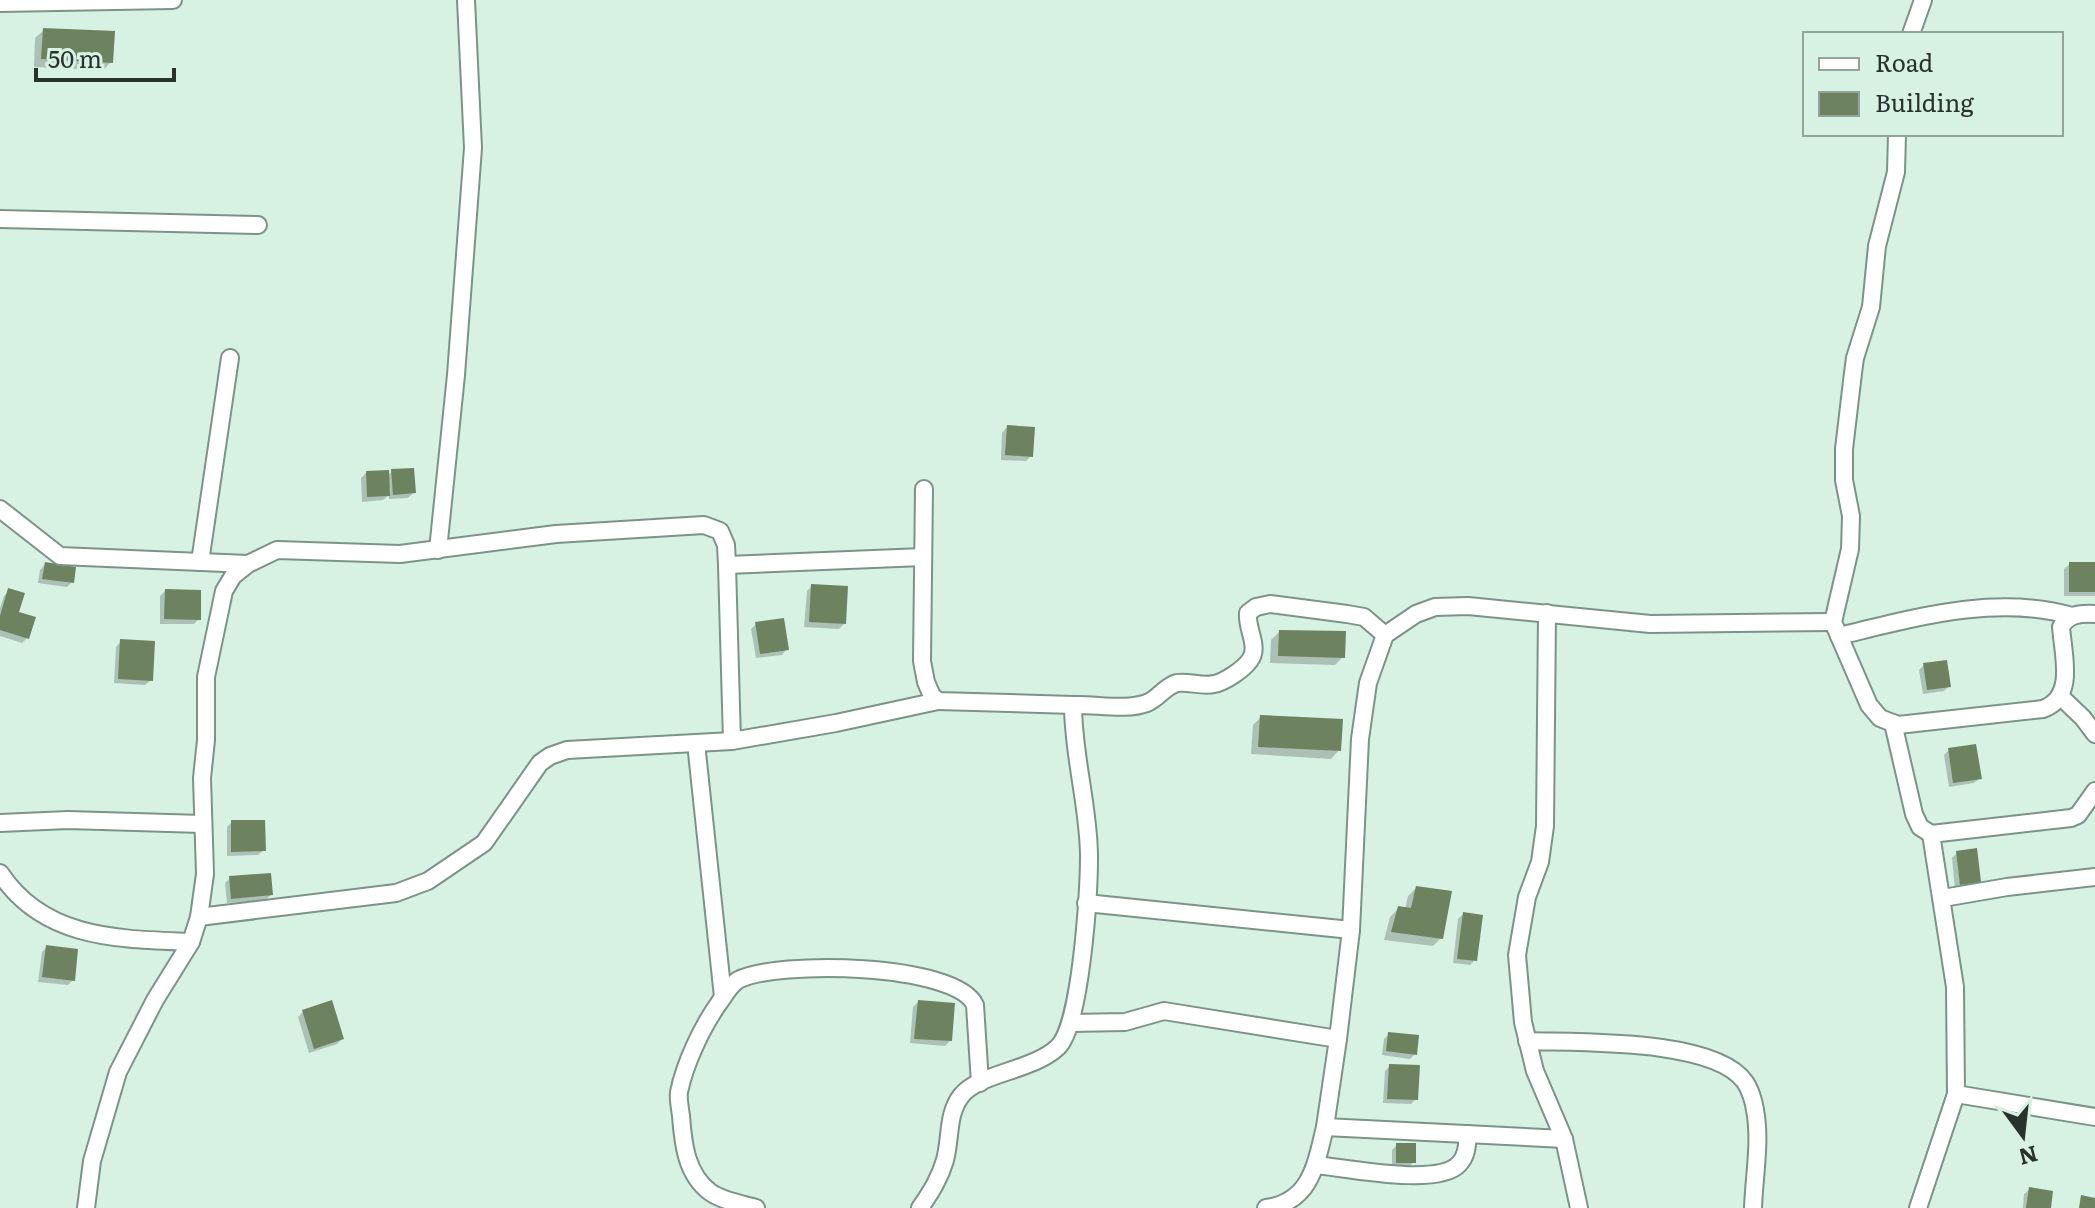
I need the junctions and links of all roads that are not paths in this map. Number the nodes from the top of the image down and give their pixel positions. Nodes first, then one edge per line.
1 (173, 0) edge
2 (466, 0) edge
3 (1923, 0) edge
4 (0, 3) edge
5 (1912, 32) edge
6 (1897, 136) edge
7 (0, 219) edge
8 (258, 225) dead end
9 (230, 358) dead end
10 (924, 489) dead end
11 (0, 509) edge
12 (438, 550) junction
13 (923, 557) junction
14 (200, 562) junction
15 (248, 564) junction
16 (727, 565) junction
17 (1547, 613) junction
18 (2095, 614) edge
19 (2072, 616) junction
20 (1836, 629) junction
21 (1385, 635) junction
22 (2061, 697) junction
23 (938, 701) junction
24 (1073, 705) junction
25 (1893, 723) junction
26 (2095, 734) edge
27 (732, 741) junction
28 (696, 743) junction
29 (2095, 791) edge
30 (0, 823) edge
31 (202, 824) junction
32 (1931, 834) junction
33 (0, 873) edge
34 (2095, 877) edge
35 (1943, 898) junction
36 (1086, 903) junction
37 (199, 917) junction
38 (1351, 930) junction
39 (191, 942) junction
40 (723, 997) junction
41 (1071, 1023) junction
42 (1338, 1039) junction
43 (1527, 1041) junction
44 (980, 1083) junction
45 (1956, 1094) junction
46 (2095, 1117) edge
47 (1325, 1127) junction
48 (1468, 1134) junction
49 (1564, 1139) junction
50 (1316, 1165) junction
51 (86, 1208) edge
52 (756, 1208) edge
53 (920, 1208) edge
54 (1266, 1208) edge
55 (1579, 1208) edge
56 (1753, 1208) edge
57 (1918, 1208) edge

1 - 4 street
2 - 12 street
3 - 5 street
6 - 20 street
7 - 8 street
9 - 14 street
10 - 13 street
11 - 14 street
12 - 15 street
12 - 16 street
13 - 16 street
13 - 23 street
14 - 15 street
15 - 31 street
16 - 27 street
17 - 20 street
17 - 21 street
17 - 43 street
18 - 19 street
19 - 20 street
19 - 22 street
20 - 25 street
21 - 24 street
21 - 38 street
22 - 25 street
22 - 26 street
23 - 24 street
23 - 27 street
24 - 36 street
25 - 32 street
27 - 28 street
28 - 37 street
28 - 40 street
29 - 32 street
30 - 31 street
31 - 37 street
32 - 35 street
33 - 39 street
34 - 35 street
35 - 45 street
36 - 38 street
36 - 41 street
37 - 39 street
38 - 42 street
39 - 51 street
40 - 44 street
40 - 52 street
41 - 42 street
41 - 44 street
42 - 47 street
43 - 49 street
43 - 56 street
44 - 53 street
45 - 46 street
45 - 57 street
47 - 48 street
47 - 50 street
48 - 49 street
48 - 50 street
49 - 55 street
50 - 54 street

